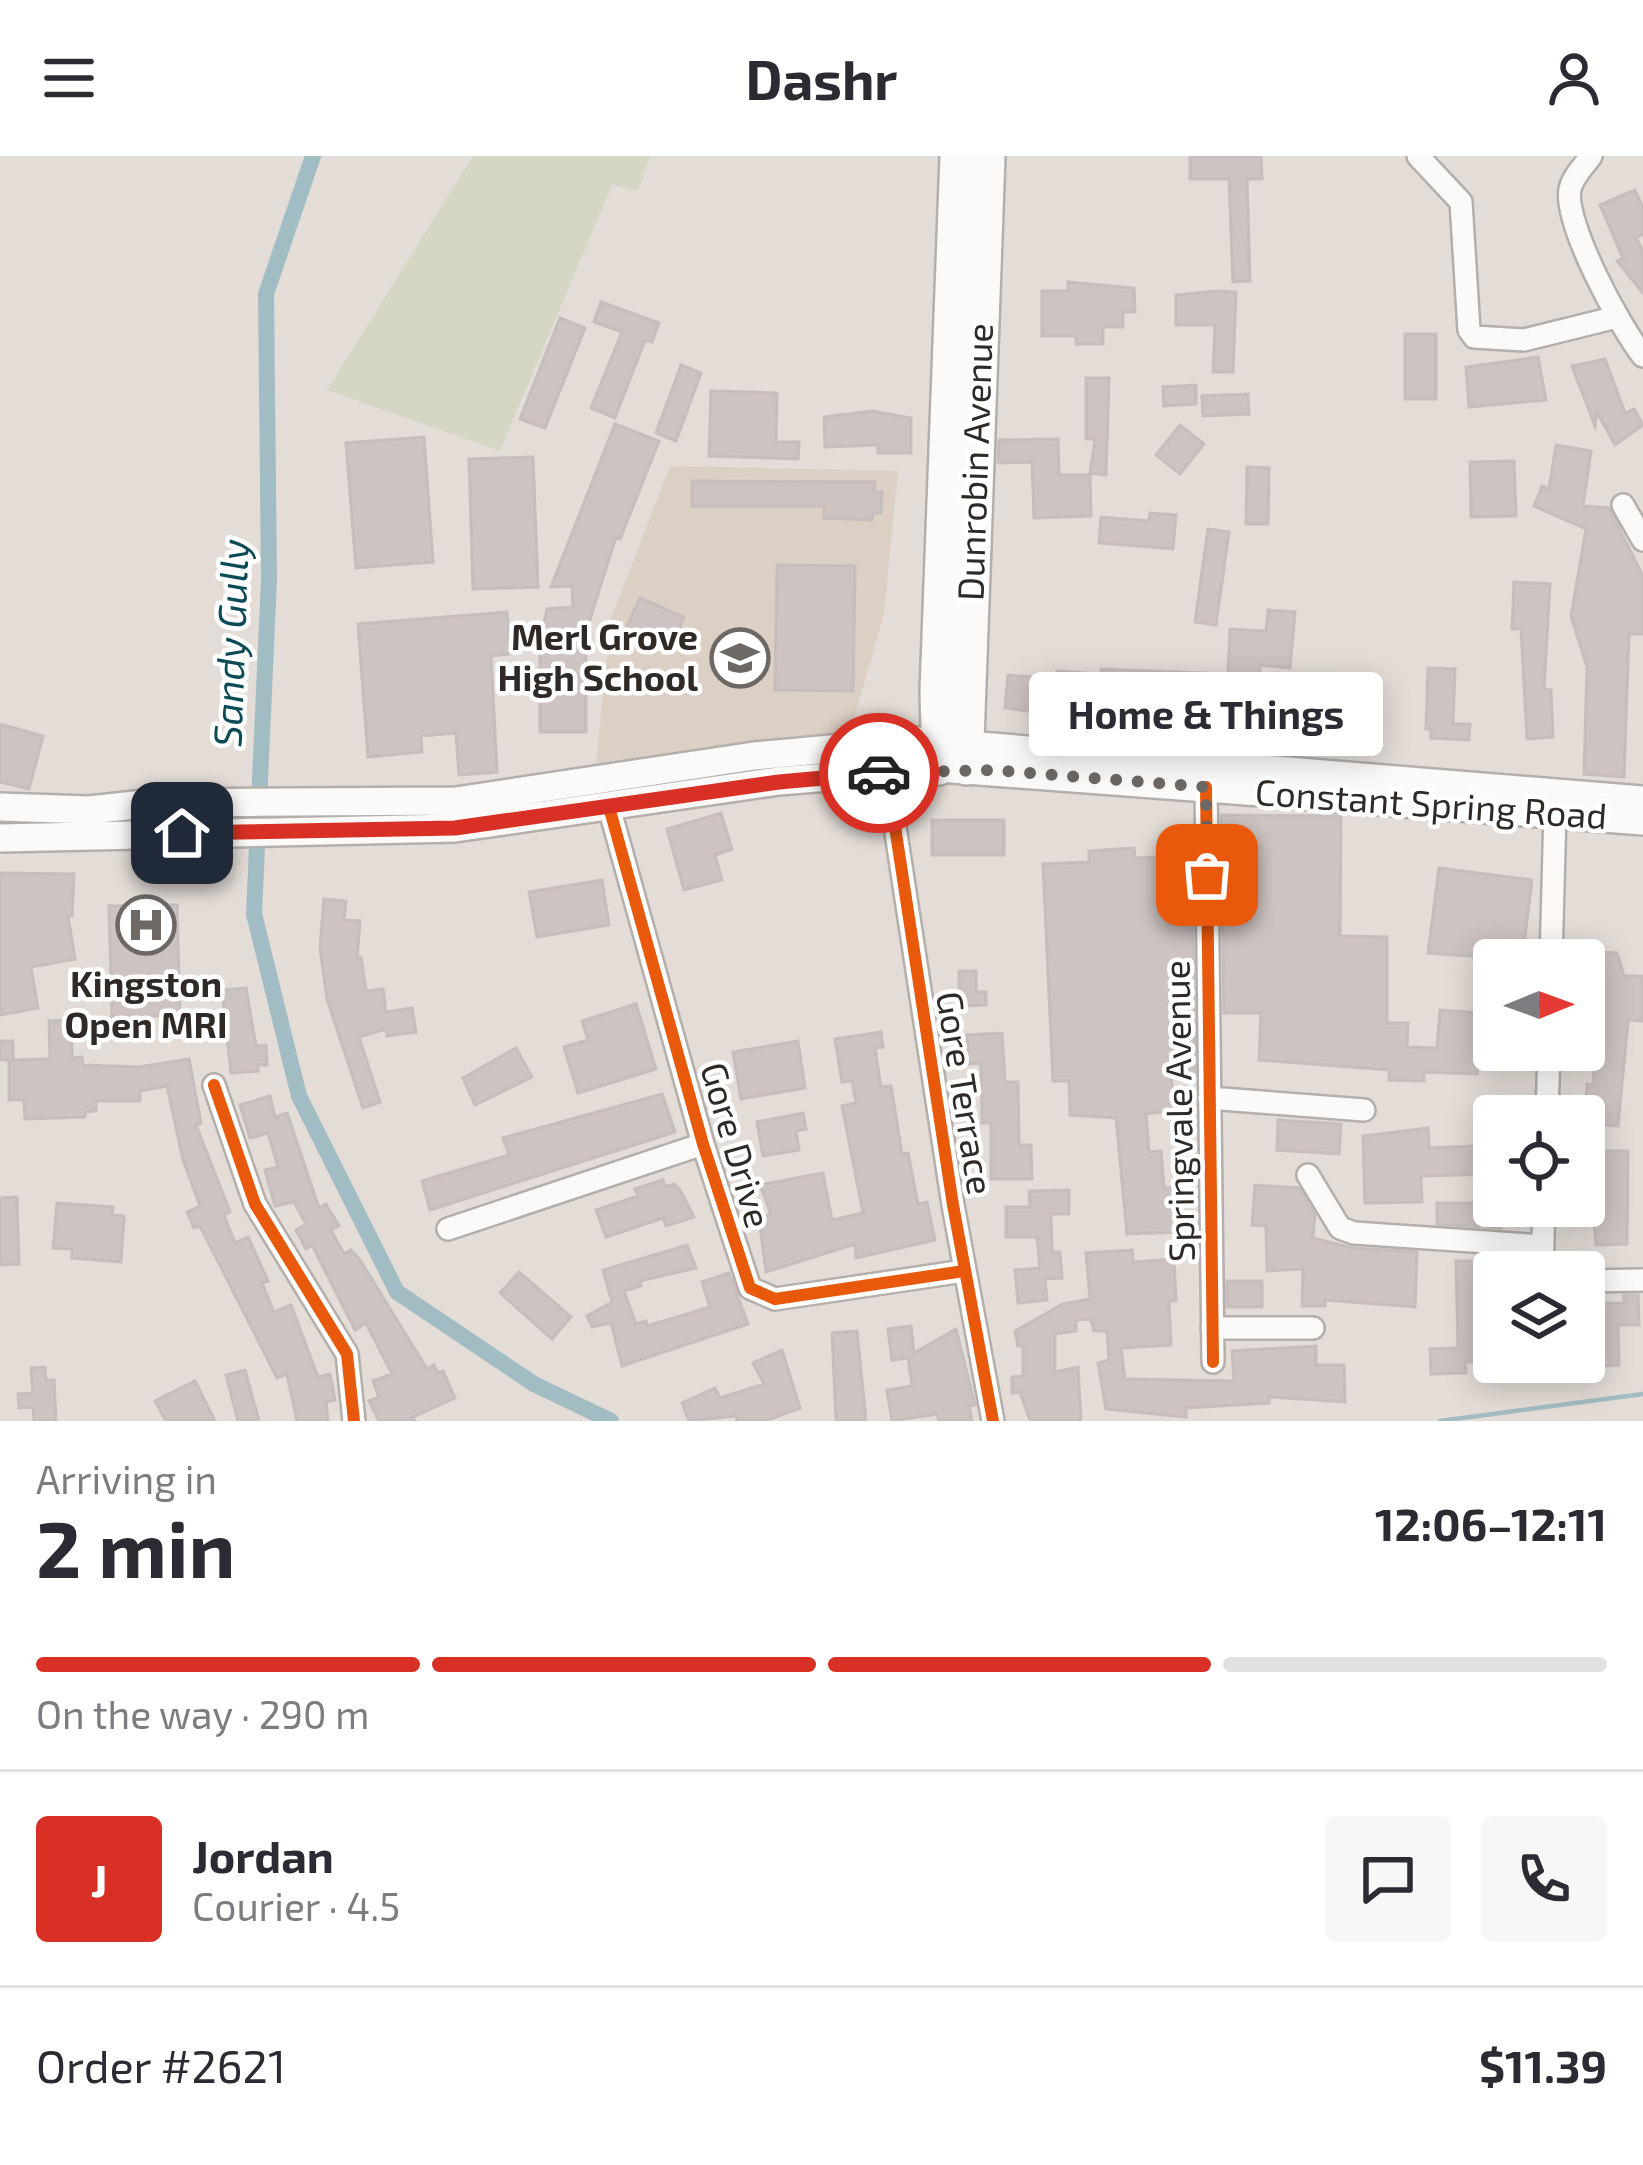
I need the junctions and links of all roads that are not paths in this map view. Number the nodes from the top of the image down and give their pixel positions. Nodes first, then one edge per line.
1 (957, 156) edge
2 (988, 156) edge
3 (1418, 156) edge
4 (1591, 156) edge
5 (1617, 317) junction
6 (1640, 346) edge
7 (1623, 505) dead end
8 (1643, 540) edge
9 (882, 742) junction
10 (952, 755) junction
11 (884, 772) junction
12 (1206, 787) junction
13 (1643, 800) edge
14 (0, 807) edge
15 (609, 807) junction
16 (1555, 812) junction
17 (224, 816) junction
18 (311, 817) junction
19 (1643, 821) edge
20 (0, 838) edge
21 (77, 838) junction
22 (0, 848) edge
23 (1552, 939) edge
24 (214, 1084) dead end
25 (1209, 1097) junction
26 (1364, 1110) dead end
27 (703, 1144) junction
28 (1308, 1175) dead end
29 (1543, 1227) edge
30 (448, 1229) dead end
31 (1543, 1246) junction
32 (1543, 1251) edge
33 (964, 1271) junction
34 (1643, 1280) edge
35 (1605, 1281) edge
36 (1212, 1328) junction
37 (1312, 1328) dead end
38 (1213, 1362) dead end
39 (354, 1421) edge
40 (993, 1421) edge

1 - 10 highway, Dunrobin Avenue
2 - 10 highway, Dunrobin Avenue
3 - 5 street
4 - 5 street
5 - 6 street
7 - 8 street
9 - 10 main road, Constant Spring Road
9 - 11 street, Gore Terrace
9 - 18 main road, Constant Spring Road
10 - 11 main road, Constant Spring Road
10 - 12 main road, Constant Spring Road
10 - 13 main road, Constant Spring Road
11 - 15 main road, Constant Spring Road
11 - 33 street, Gore Terrace
12 - 16 main road, Constant Spring Road
12 - 25 street, Springvale Avenue
14 - 17 main road, Constant Spring Road
15 - 18 main road, Constant Spring Road
15 - 27 street, Gore Drive
16 - 19 main road, Constant Spring Road
16 - 23 street
17 - 18 main road, Constant Spring Road
17 - 21 main road, Constant Spring Road
20 - 21 main road, Constant Spring Road
21 - 22 main road
24 - 39 street
25 - 26 street
25 - 36 street, Springvale Avenue
27 - 30 street
27 - 33 street, Gore Drive
28 - 31 street
29 - 31 street
31 - 32 street
33 - 40 street, Gore Terrace
34 - 35 street
36 - 37 street
36 - 38 street, Springvale Avenue

